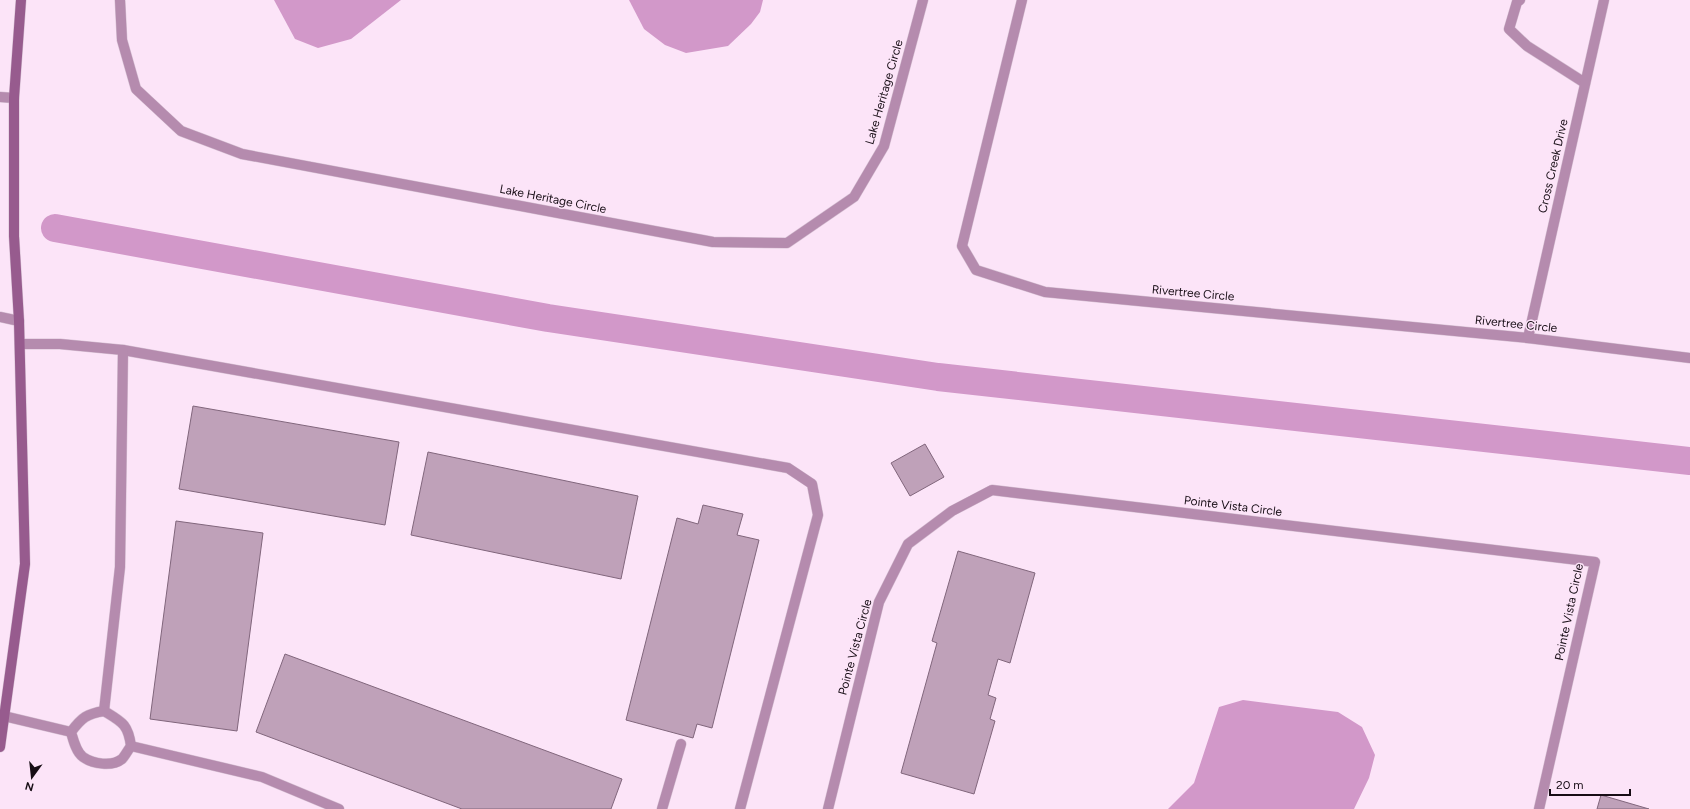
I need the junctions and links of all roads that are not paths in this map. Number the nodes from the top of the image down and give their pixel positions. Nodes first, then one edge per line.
1 (21, 0) edge
2 (120, 0) edge
3 (923, 0) edge
4 (1022, 0) edge
5 (1520, 0) edge
6 (1604, 0) edge
7 (1585, 83) junction
8 (0, 97) edge
9 (14, 98) junction
10 (0, 317) edge
11 (19, 321) junction
12 (1528, 338) junction
13 (20, 344) junction
14 (124, 350) junction
15 (1690, 358) edge
16 (104, 711) junction
17 (2, 716) edge
18 (71, 732) junction
19 (681, 744) dead end
20 (131, 746) junction
21 (0, 747) edge
22 (340, 809) edge
23 (662, 809) edge
24 (740, 809) edge
25 (828, 809) edge
26 (1539, 809) edge

1 - 9 street
2 - 3 street, Lake Heritage Circle
4 - 12 street, Rivertree Circle
5 - 7 street
6 - 7 street, Cross Creek Drive
7 - 12 street, Cross Creek Drive
8 - 9 street
9 - 11 street
10 - 11 street
11 - 13 street
12 - 15 street, Rivertree Circle
13 - 14 street
13 - 17 street
14 - 16 street
14 - 24 street
16 - 18 street
16 - 20 street
17 - 18 street
17 - 21 street
18 - 20 street
19 - 23 street
20 - 22 street
25 - 26 street, Pointe Vista Circle

